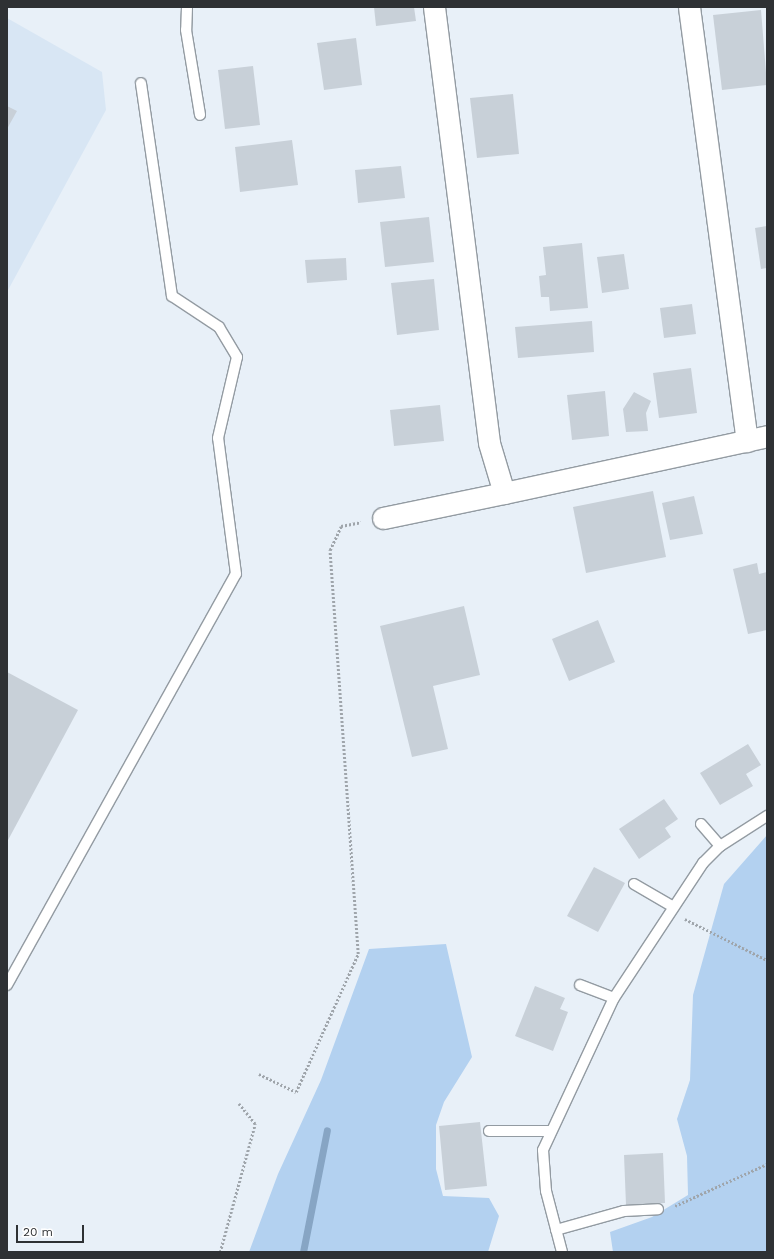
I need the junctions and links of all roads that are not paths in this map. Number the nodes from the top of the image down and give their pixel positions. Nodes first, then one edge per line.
1 (187, 7) edge
2 (434, 7) edge
3 (689, 7) edge
4 (141, 83) dead end
5 (200, 115) dead end
6 (757, 438) edge
7 (504, 493) junction
8 (383, 518) road end
9 (767, 816) edge
10 (701, 824) dead end
11 (720, 846) junction
12 (634, 884) dead end
13 (670, 908) junction
14 (7, 985) edge
15 (580, 985) dead end
16 (614, 998) junction
17 (489, 1131) dead end
18 (551, 1131) junction
19 (658, 1209) road end
20 (556, 1230) junction
21 (562, 1252) edge

1 - 5 lane
2 - 7 street
3 - 6 street
4 - 14 lane
6 - 7 street
7 - 8 street
9 - 11 lane
10 - 11 lane
11 - 13 lane
12 - 13 lane
13 - 16 lane
15 - 16 lane
16 - 18 lane
17 - 18 lane
18 - 20 lane
19 - 20 lane
20 - 21 lane

